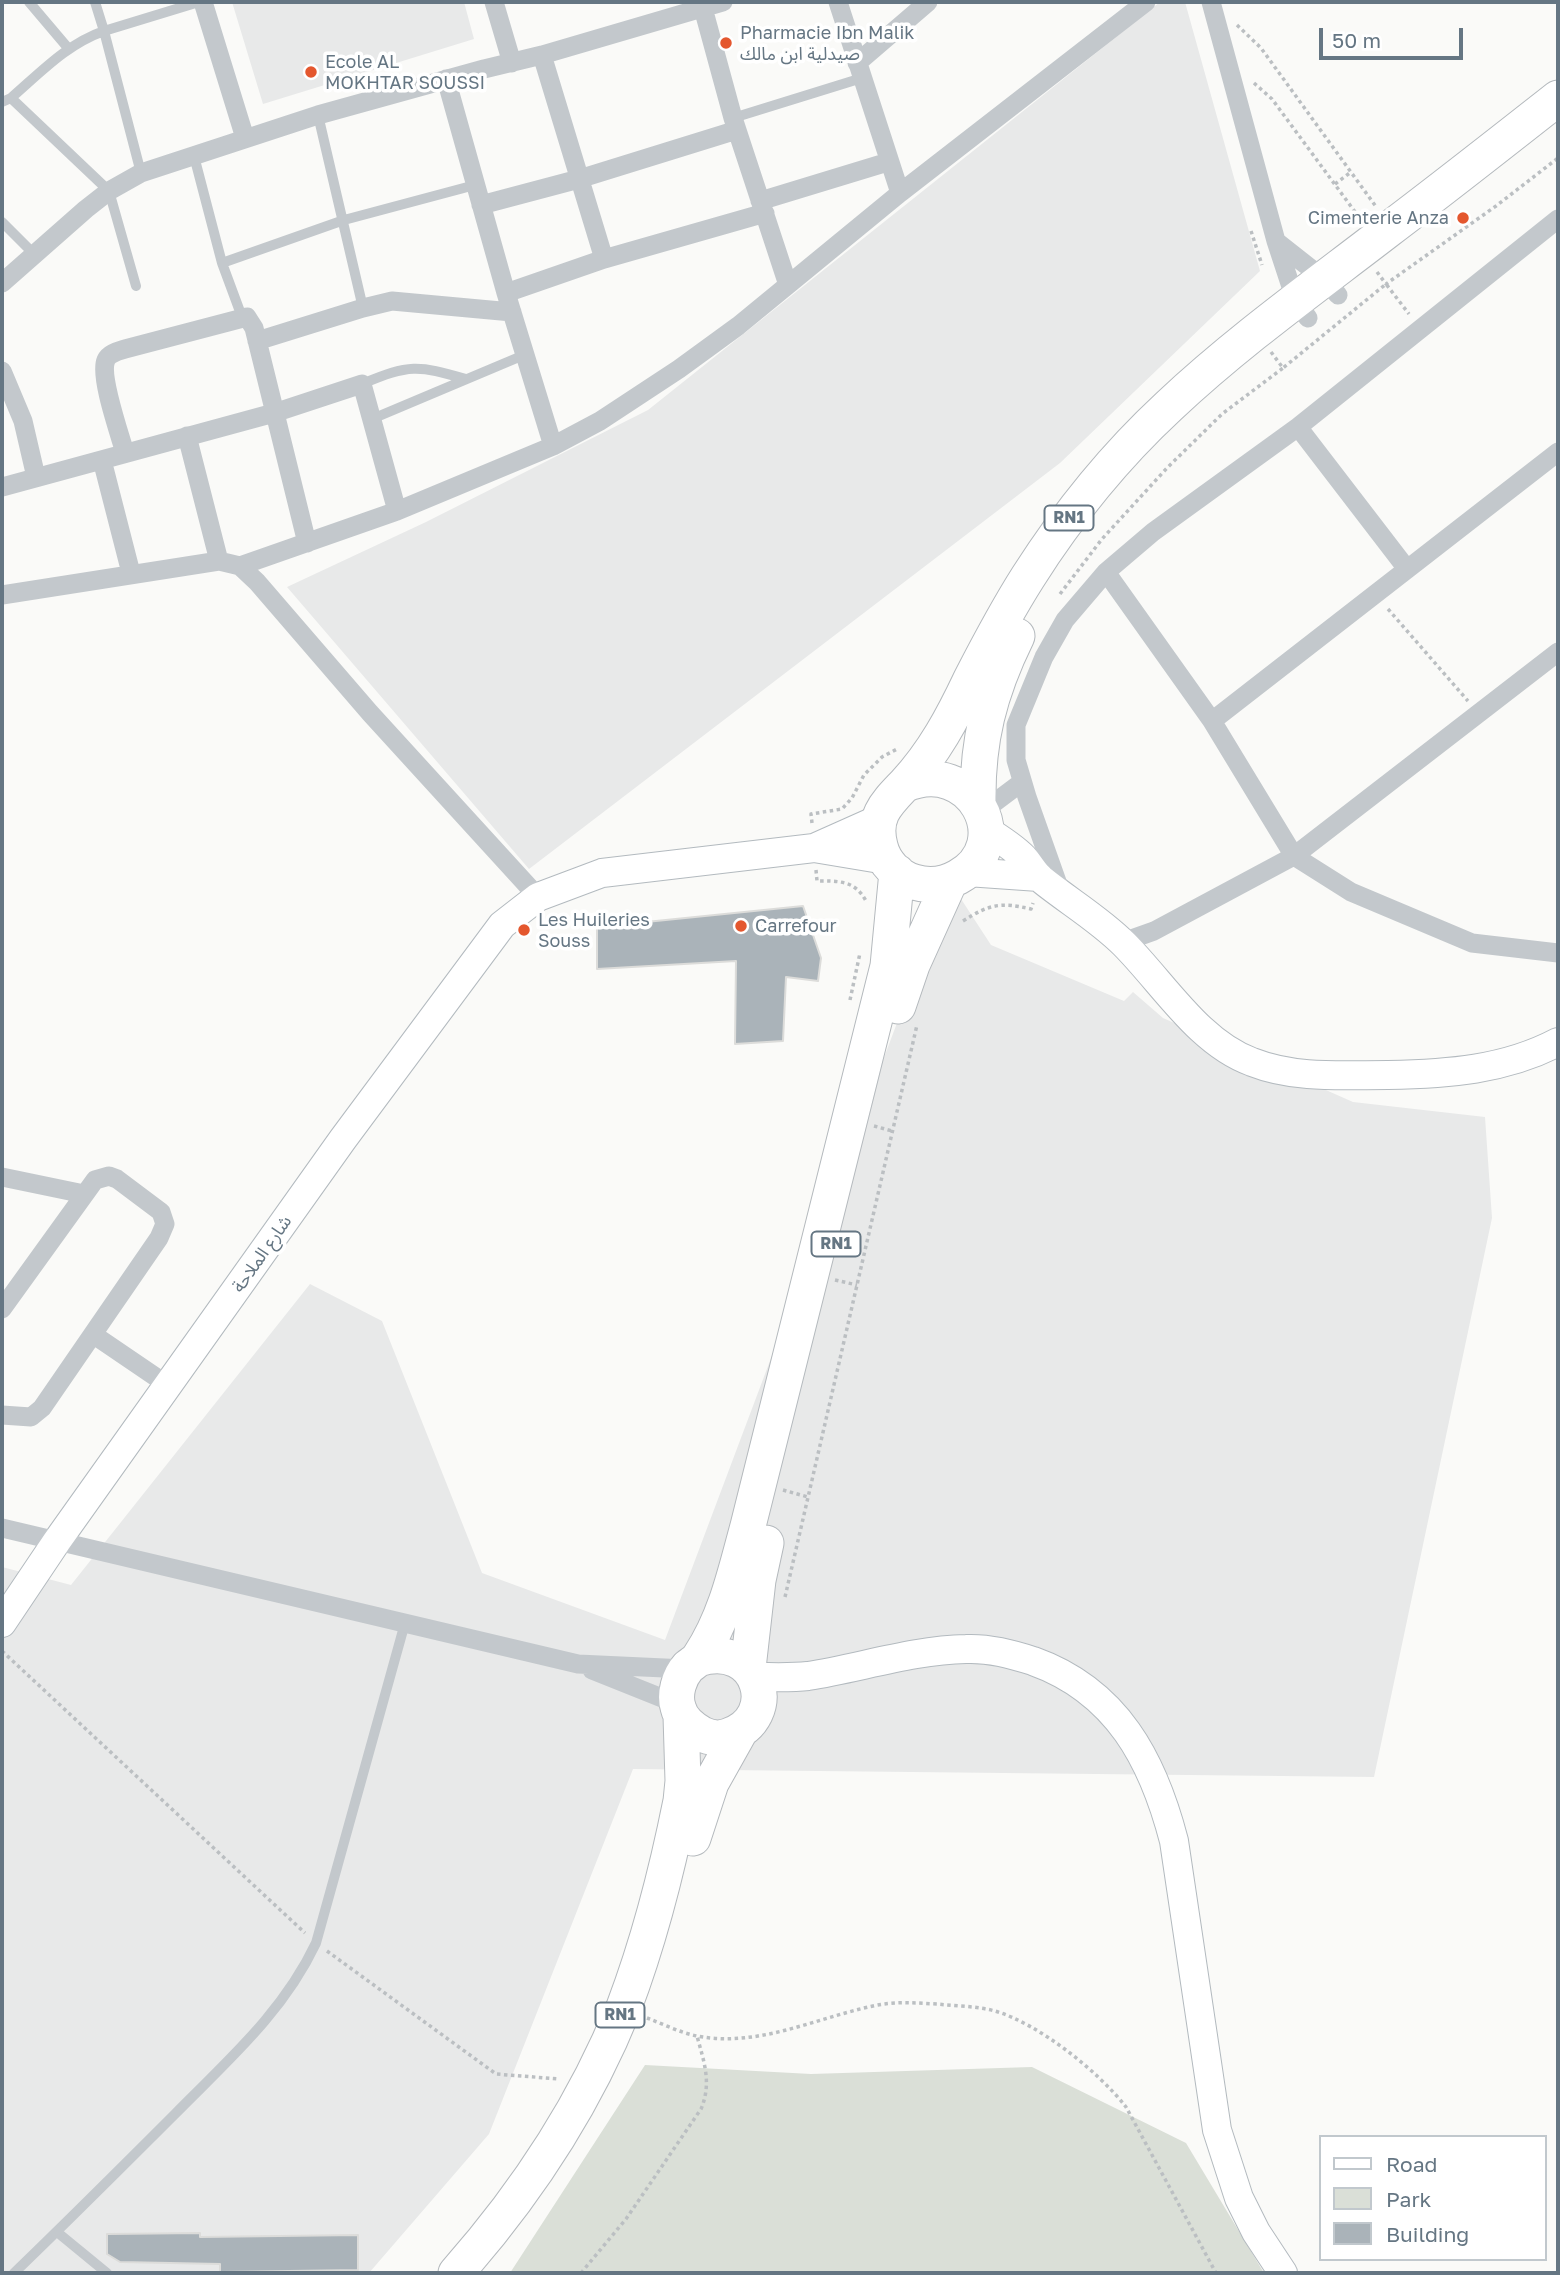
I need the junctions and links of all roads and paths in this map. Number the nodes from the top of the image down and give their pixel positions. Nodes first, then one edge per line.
1 (29, 2) edge
2 (95, 2) edge
3 (201, 2) edge
4 (494, 2) edge
5 (838, 2) edge
6 (928, 2) edge
7 (1146, 2) edge
8 (1211, 2) edge
9 (717, 4) edge
10 (1231, 20) dead end
11 (104, 31) junction
12 (68, 48) junction
13 (542, 55) junction
14 (1228, 62) junction
15 (512, 63) junction
16 (859, 70) junction
17 (446, 79) junction
18 (1558, 98) edge
19 (7, 100) edge
20 (318, 115) junction
21 (735, 124) junction
22 (1558, 125) edge
23 (245, 138) junction
24 (194, 156) junction
25 (1558, 158) edge
26 (888, 162) junction
27 (1351, 172) junction
28 (141, 173) junction
29 (579, 179) junction
30 (1335, 184) junction
31 (475, 185) junction
32 (109, 191) junction
33 (900, 193) junction
34 (481, 205) junction
35 (762, 207) junction
36 (1380, 212) dead end
37 (1558, 219) edge
38 (344, 220) junction
39 (2, 222) edge
40 (1365, 225) dead end
41 (1251, 231) dead end
42 (1276, 242) junction
43 (34, 254) junction
44 (604, 259) junction
45 (222, 263) junction
46 (1264, 269) dead end
47 (1380, 276) junction
48 (2, 284) edge
49 (788, 285) junction
50 (136, 286) dead end
51 (1331, 287) junction
52 (506, 293) junction
53 (363, 308) junction
54 (1302, 310) junction
55 (512, 312) junction
56 (242, 317) junction
57 (1420, 329) junction
58 (257, 341) junction
59 (1267, 348) junction
60 (524, 355) junction
61 (2, 371) edge
62 (466, 379) junction
63 (362, 384) junction
64 (274, 413) junction
65 (372, 419) junction
66 (1298, 427) junction
67 (187, 436) junction
68 (553, 446) junction
69 (1558, 452) edge
70 (125, 453) junction
71 (102, 460) junction
72 (36, 478) junction
73 (2, 487) edge
74 (397, 511) junction
75 (307, 543) junction
76 (219, 561) junction
77 (240, 566) junction
78 (1407, 569) junction
79 (1106, 572) junction
80 (131, 573) junction
81 (1375, 594) junction
82 (2, 595) edge
83 (1558, 652) edge
84 (1479, 713) junction
85 (1212, 721) junction
86 (908, 743) dead end
87 (1022, 782) junction
88 (904, 785) junction
89 (982, 816) junction
90 (879, 819) junction
91 (814, 846) junction
92 (1294, 856) junction
93 (891, 866) junction
94 (958, 877) junction
95 (1050, 885) junction
96 (538, 897) junction
97 (867, 903) dead end
98 (962, 922) dead end
99 (1123, 942) junction
100 (861, 952) dead end
101 (1558, 953) edge
102 (848, 1006) dead end
103 (916, 1025) dead end
104 (1558, 1042) edge
105 (879, 1127) junction
106 (2, 1177) edge
107 (84, 1194) junction
108 (11, 1281) edge
109 (843, 1282) junction
110 (2, 1310) edge
111 (94, 1335) junction
112 (169, 1386) junction
113 (2, 1415) edge
114 (793, 1493) junction
115 (2, 1528) edge
116 (57, 1541) junction
117 (785, 1599) dead end
118 (2, 1623) edge
119 (405, 1623) junction
120 (2, 1651) edge
121 (578, 1664) junction
122 (692, 1664) junction
123 (750, 1697) junction
124 (679, 1710) junction
125 (316, 1943) junction
126 (639, 2015) junction
127 (697, 2036) junction
128 (589, 2082) junction
129 (57, 2232) junction
130 (15, 2273) edge
131 (107, 2273) edge
132 (456, 2273) edge
133 (485, 2273) edge
134 (581, 2273) edge
135 (1216, 2273) edge
136 (1283, 2273) edge

1 - 12 lane
2 - 11 lane
3 - 11 lane
3 - 23 street
4 - 15 street
5 - 16 street
6 - 16 street
7 - 33 street
8 - 14 street
9 - 13 street
9 - 21 street
10 - 27 path
11 - 12 lane
11 - 28 lane
12 - 19 lane
13 - 15 street
13 - 29 street
14 - 30 path
14 - 42 street
15 - 17 street
16 - 21 lane
16 - 26 street
17 - 20 street
17 - 31 street
18 - 51 highway, RN1
19 - 32 lane
20 - 23 street
20 - 38 lane
21 - 29 street
21 - 35 street
22 - 47 highway, RN1
23 - 24 street
24 - 28 street
24 - 45 lane
25 - 47 path
26 - 33 street
26 - 35 street
27 - 30 path
27 - 36 path
28 - 32 street
29 - 34 street
29 - 44 street
30 - 40 path
31 - 34 street
31 - 38 lane
32 - 43 street
32 - 50 lane
33 - 49 street
34 - 52 street
35 - 44 street
35 - 49 street
37 - 57 street
38 - 45 lane
38 - 53 lane
39 - 43 lane
41 - 46 path
42 - 51 street
42 - 54 street
43 - 48 street
44 - 52 street
45 - 56 lane
47 - 51 highway, RN1
47 - 57 path
47 - 59 path
49 - 68 street
51 - 54 highway, RN1
52 - 55 street
53 - 55 street
53 - 58 street
54 - 59 highway, RN1
54 - 88 highway, RN1
55 - 60 street
56 - 58 street
56 - 70 street
57 - 66 street
58 - 64 street
59 - 89 highway, RN1
60 - 62 lane
60 - 68 street
61 - 72 street
62 - 63 lane
62 - 65 lane
63 - 64 street
63 - 65 street
64 - 67 street
64 - 75 street
65 - 74 street
66 - 78 street
66 - 79 street
67 - 70 street
67 - 76 street
68 - 74 street
69 - 78 street
70 - 71 street
71 - 72 street
71 - 80 street
72 - 73 street
74 - 75 street
75 - 77 street
76 - 77 street
76 - 80 street
77 - 96 street
78 - 81 street
79 - 85 street
79 - 87 street
80 - 82 street
81 - 84 path
81 - 85 street
83 - 84 street
84 - 92 street
85 - 92 street
86 - 91 path
87 - 89 street
87 - 95 street
88 - 89 highway
88 - 90 highway, RN1
89 - 94 highway, RN1
89 - 95 street
90 - 91 street
90 - 93 highway, RN1
91 - 93 street
91 - 96 street, شارع الملاحة
91 - 97 path
92 - 99 street
92 - 101 street
93 - 94 highway
93 - 122 highway, RN1
94 - 95 street
94 - 105 highway, RN1
95 - 98 path
95 - 99 street
96 - 112 street, شارع الملاحة
99 - 104 street
100 - 102 path
103 - 105 path
105 - 109 highway, RN1
105 - 109 path
106 - 107 street
107 - 108 street
107 - 111 street
108 - 110 street
109 - 114 highway, RN1
109 - 114 path
111 - 112 street
111 - 113 street
112 - 116 street, شارع الملاحة
114 - 117 path
114 - 123 highway, RN1
115 - 116 street
116 - 118 street, شارع الملاحة
116 - 119 street
119 - 121 street
119 - 125 lane
120 - 125 path
121 - 122 street
121 - 124 street
122 - 123 highway
122 - 124 highway, RN1
123 - 124 highway
123 - 126 highway, RN1
123 - 136 street
124 - 128 highway, RN1
125 - 128 path
125 - 129 lane
126 - 127 path
126 - 133 highway, RN1
127 - 134 path
127 - 135 path
128 - 132 highway, RN1
129 - 130 lane
129 - 131 lane

